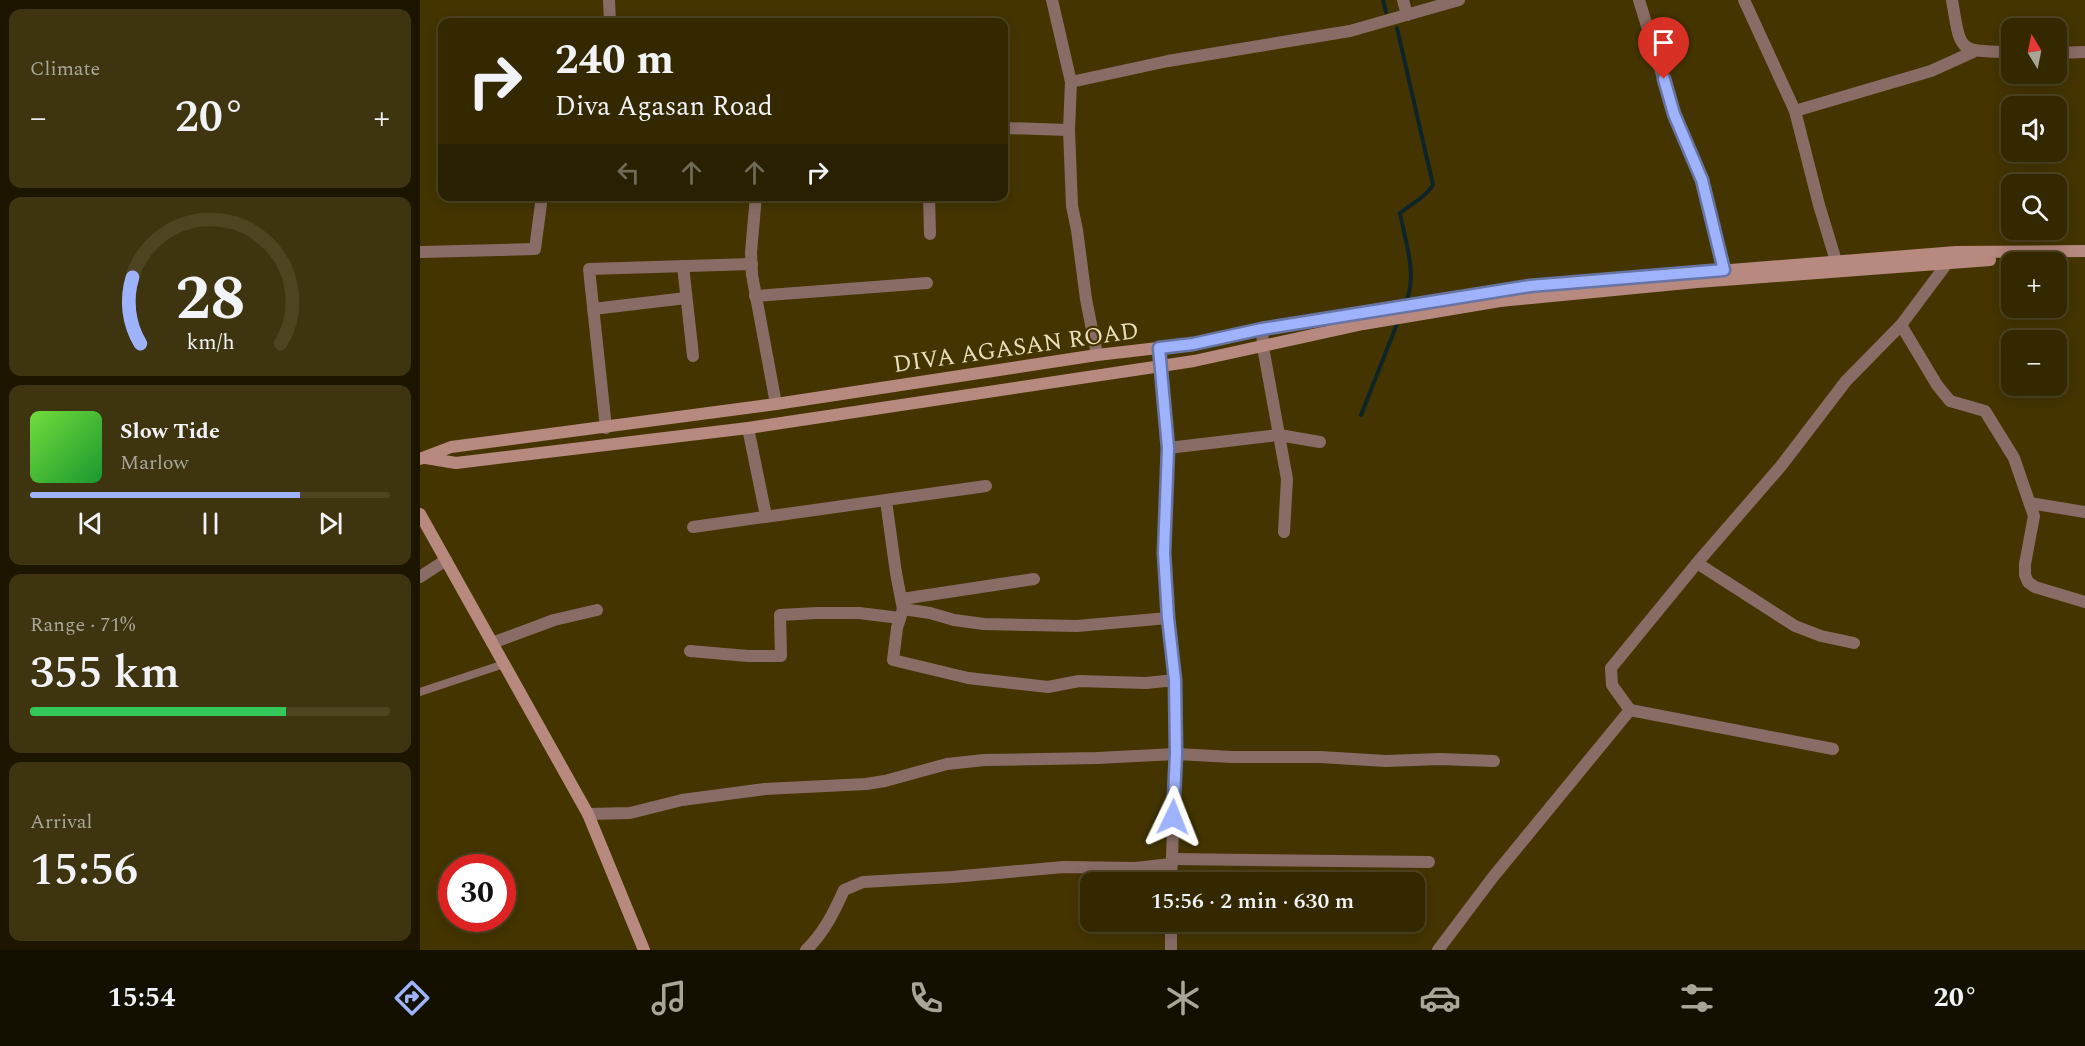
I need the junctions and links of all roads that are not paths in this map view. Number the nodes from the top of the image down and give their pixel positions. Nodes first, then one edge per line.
1 (609, 0) edge
2 (1052, 0) edge
3 (1402, 0) edge
4 (1459, 0) edge
5 (1639, 0) edge
6 (1744, 0) edge
7 (1952, 0) edge
8 (1407, 15) junction
9 (610, 18) edge
10 (1973, 52) junction
11 (2001, 52) edge
12 (2085, 52) edge
13 (2067, 53) edge
14 (1071, 82) junction
15 (1795, 111) junction
16 (1008, 128) edge
17 (1069, 130) junction
18 (541, 201) edge
19 (756, 201) edge
20 (929, 201) edge
21 (930, 234) dead end
22 (2085, 251) edge
23 (420, 252) edge
24 (1956, 252) junction
25 (2085, 259) edge
26 (1836, 261) junction
27 (752, 264) junction
28 (1947, 264) junction
29 (683, 266) junction
30 (1724, 270) junction
31 (927, 283) dead end
32 (755, 296) junction
33 (686, 298) junction
34 (594, 309) junction
35 (1900, 325) junction
36 (1262, 329) junction
37 (1263, 346) junction
38 (1159, 348) junction
39 (1097, 355) junction
40 (693, 356) dead end
41 (1161, 366) junction
42 (776, 405) junction
43 (606, 428) junction
44 (748, 428) junction
45 (1279, 435) junction
46 (1320, 442) dead end
47 (1168, 448) junction
48 (423, 459) edge
49 (986, 486) dead end
50 (886, 501) junction
51 (2030, 503) junction
52 (2085, 512) edge
53 (420, 514) edge
54 (766, 516) junction
55 (693, 527) dead end
56 (1284, 532) dead end
57 (446, 560) junction
58 (1697, 563) junction
59 (420, 577) edge
60 (1034, 579) dead end
61 (2085, 602) edge
62 (902, 609) junction
63 (597, 610) dead end
64 (1168, 618) junction
65 (492, 643) junction
66 (1854, 644) dead end
67 (690, 651) dead end
68 (504, 664) junction
69 (1175, 680) junction
70 (420, 692) edge
71 (1630, 710) junction
72 (1833, 749) dead end
73 (1176, 754) junction
74 (1494, 761) dead end
75 (588, 814) junction
76 (1171, 861) junction
77 (1429, 862) dead end
78 (1171, 872) edge
79 (1171, 932) edge
80 (644, 950) edge
81 (806, 950) edge
82 (1171, 950) edge
83 (1438, 950) edge

1 - 9 street
2 - 14 street
3 - 8 street
4 - 8 street
5 - 30 street
6 - 15 street
7 - 10 street
8 - 14 street
10 - 11 street
10 - 15 street
12 - 13 street
14 - 17 street
15 - 26 street
16 - 17 street
17 - 39 street
18 - 23 street
19 - 27 street
20 - 21 street
22 - 24 street, DIVA AGASAN ROAD
24 - 26 street, DIVA AGASAN ROAD
24 - 28 street
25 - 28 street
26 - 30 street, DIVA AGASAN ROAD
27 - 29 street
27 - 32 street
28 - 35 street
28 - 37 street
29 - 33 street
29 - 34 street
30 - 36 street, DIVA AGASAN ROAD
31 - 32 street
32 - 42 street
33 - 34 street
33 - 40 street
34 - 43 street
35 - 51 street
35 - 58 street
36 - 37 street
36 - 38 street, DIVA AGASAN ROAD
37 - 41 street
37 - 45 street
38 - 39 street, DIVA AGASAN ROAD
38 - 41 street
39 - 42 street, DIVA AGASAN ROAD
41 - 44 street
41 - 47 street
42 - 43 street, DIVA AGASAN ROAD
43 - 48 street, DIVA AGASAN ROAD
44 - 48 street
44 - 54 street
45 - 46 street
45 - 47 street
45 - 56 street
47 - 64 street
49 - 50 street
50 - 54 street
50 - 62 street
51 - 52 street
51 - 61 street
53 - 57 street
54 - 55 street
57 - 59 street
57 - 65 street
58 - 66 street
58 - 71 street
60 - 62 street
62 - 64 street
62 - 67 street
62 - 69 street
63 - 65 street
64 - 69 street
65 - 68 street
68 - 70 lane
68 - 75 street
69 - 73 street
71 - 72 street
71 - 83 street
73 - 74 street
73 - 75 street
73 - 76 street
75 - 80 street
76 - 77 street
76 - 78 street
76 - 81 street
79 - 82 street

